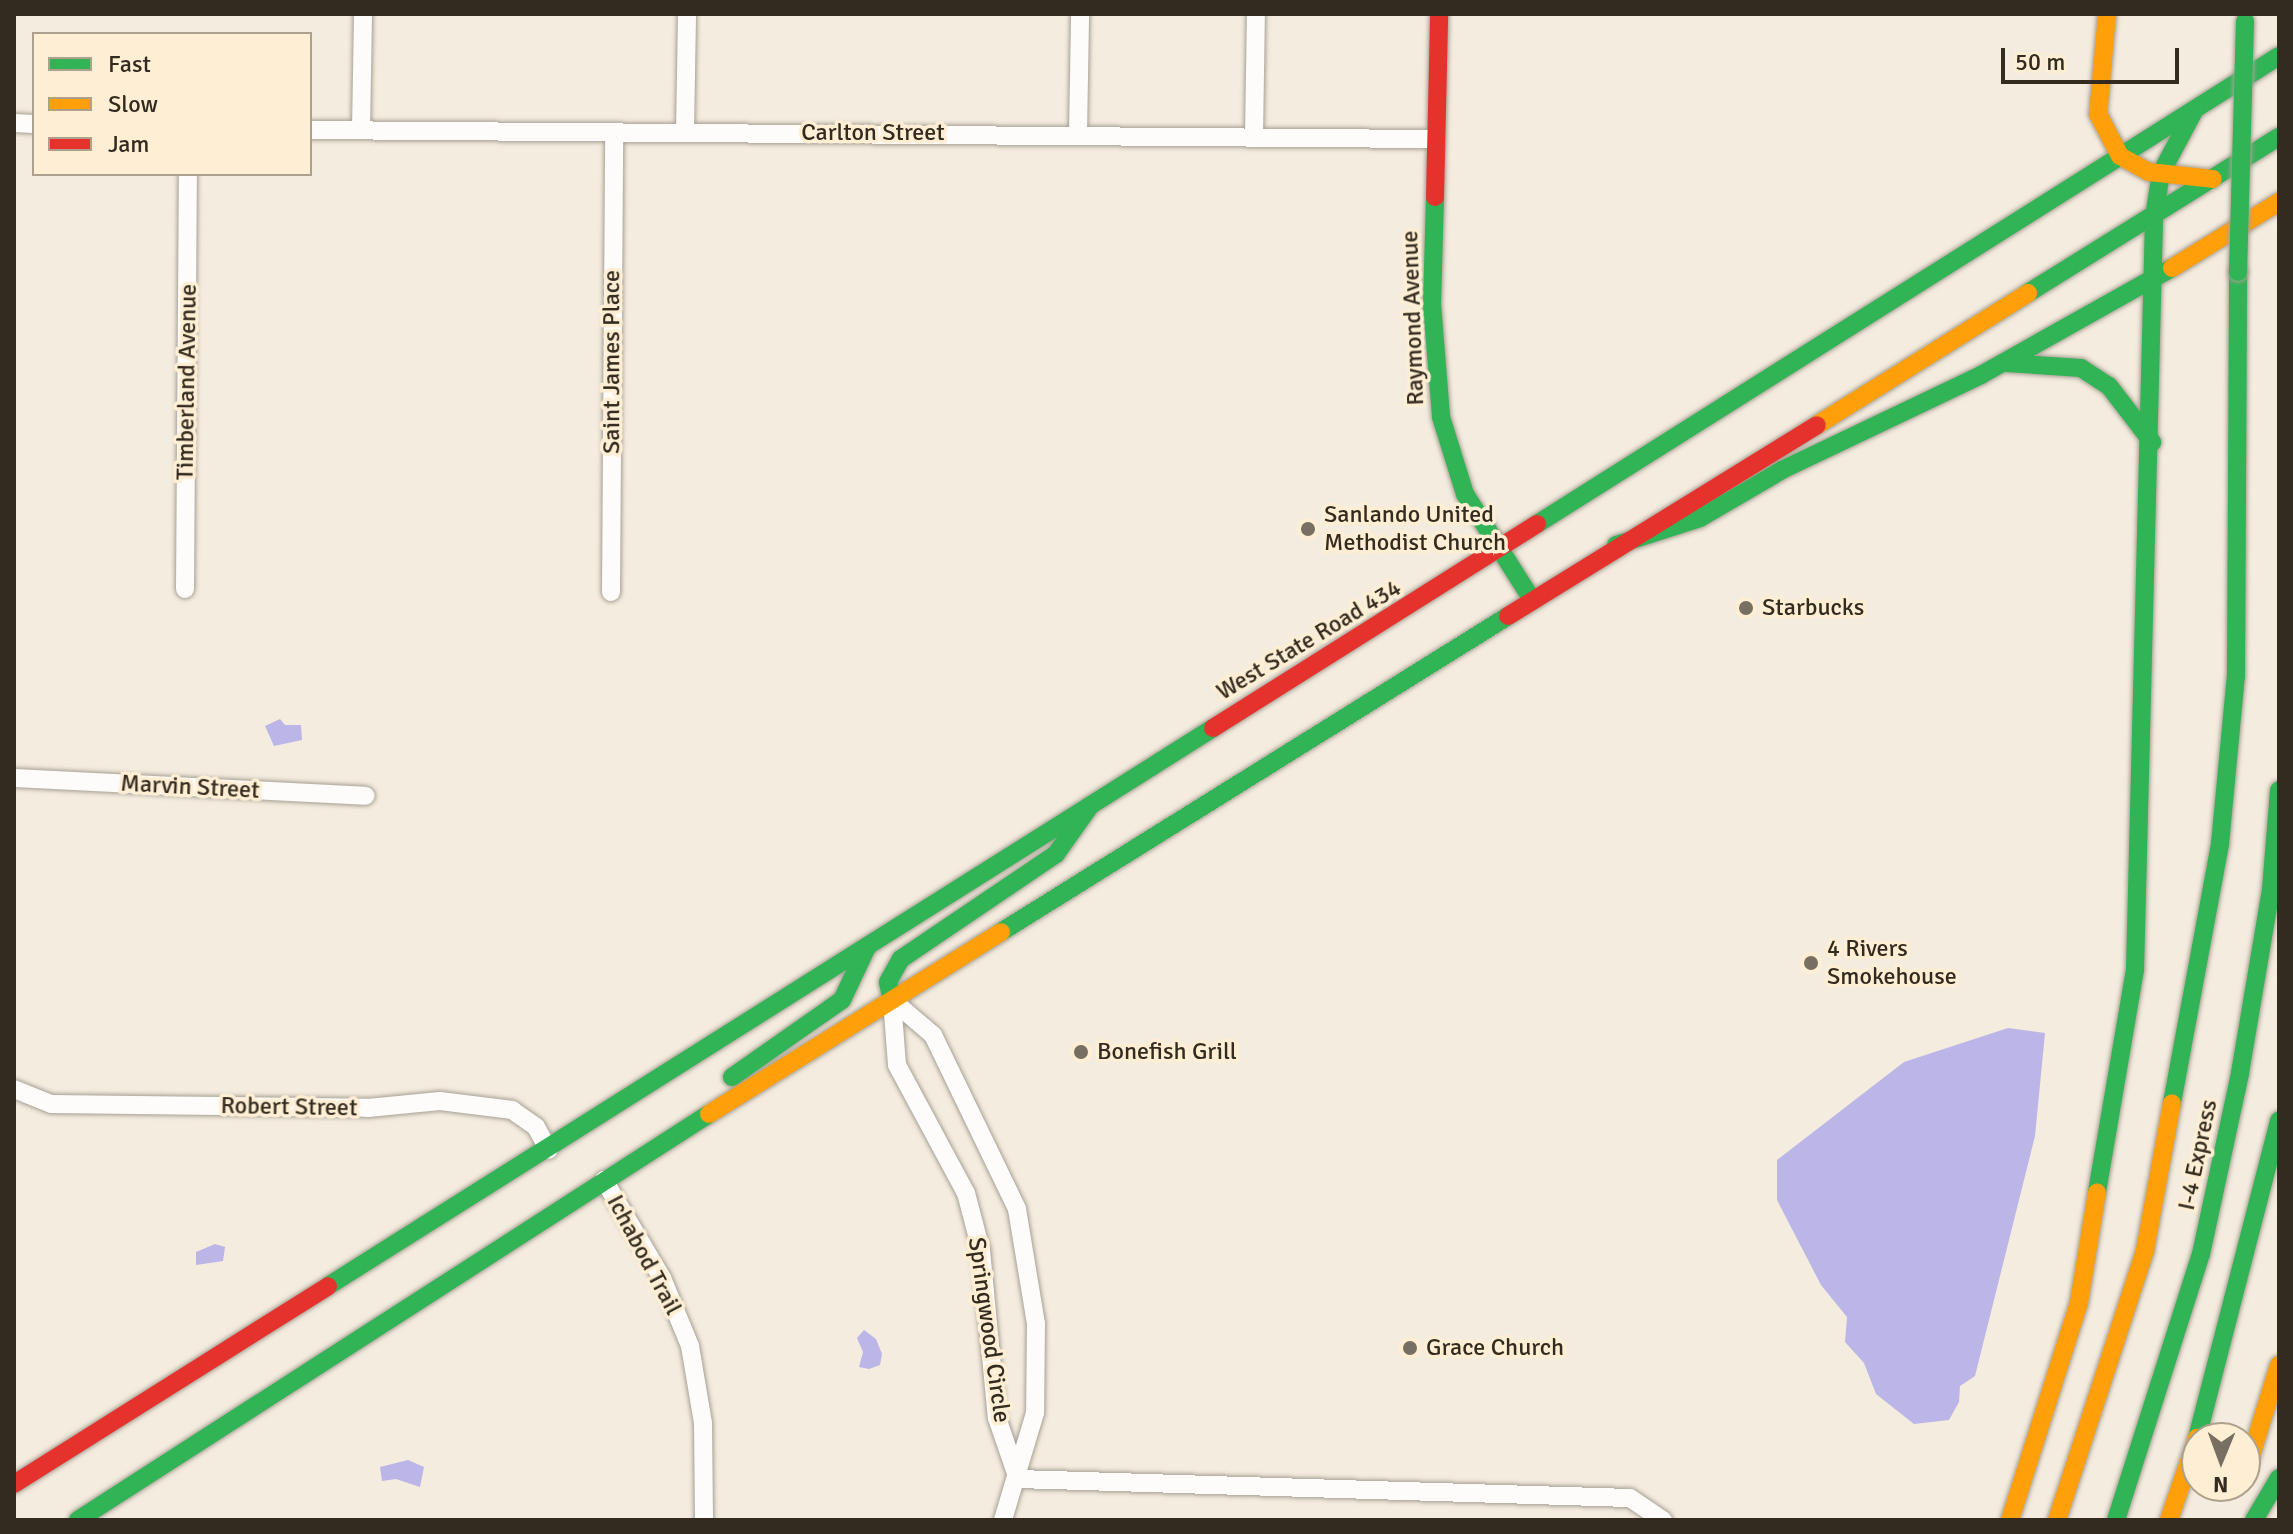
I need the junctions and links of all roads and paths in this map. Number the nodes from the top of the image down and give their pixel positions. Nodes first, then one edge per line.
1 (363, 14) edge
2 (687, 14) edge
3 (1080, 14) edge
4 (1256, 14) edge
5 (1439, 14) edge
6 (2107, 14) edge
7 (2246, 18) edge
8 (2279, 56) edge
9 (2195, 109) junction
10 (312, 130) edge
11 (361, 130) junction
12 (685, 131) junction
13 (614, 132) junction
14 (1078, 134) junction
15 (1254, 136) junction
16 (2279, 137) edge
17 (1436, 139) junction
18 (2120, 156) junction
19 (2161, 173) junction
20 (188, 176) edge
21 (2213, 179) junction
22 (2279, 202) edge
23 (2154, 217) junction
24 (2153, 280) junction
25 (2003, 363) junction
26 (2152, 442) junction
27 (1616, 545) junction
28 (1499, 552) junction
29 (185, 589) dead end
30 (611, 592) dead end
31 (1531, 598) junction
32 (14, 778) edge
33 (2279, 790) edge
34 (366, 796) dead end
35 (1093, 801) junction
36 (867, 946) junction
37 (892, 1000) junction
38 (14, 1089) edge
39 (2279, 1120) edge
40 (671, 1137) junction
41 (549, 1150) junction
42 (604, 1180) junction
43 (2279, 1365) edge
44 (2201, 1422) edge
45 (2261, 1423) edge
46 (2279, 1478) edge
47 (1018, 1479) junction
48 (14, 1484) edge
49 (2181, 1485) edge
50 (78, 1520) edge
51 (704, 1520) edge
52 (1003, 1520) edge
53 (1663, 1520) edge
54 (2010, 1520) edge
55 (2057, 1520) edge
56 (2116, 1520) edge
57 (2169, 1520) edge
58 (2254, 1520) edge

1 - 11 street
2 - 12 street
3 - 14 street
4 - 15 street
5 - 17 main road, Raymond Avenue
6 - 18 main road
7 - 55 main road, bridge
8 - 9 main road, West State Road 434
9 - 18 main road, West State Road 434
9 - 19 main road
10 - 11 street, Carlton Street
11 - 13 street, Carlton Street
12 - 13 street, Carlton Street
12 - 14 street, Carlton Street
13 - 30 street, Saint James Place
14 - 15 street, Carlton Street
15 - 17 street, Carlton Street
16 - 21 main road
17 - 28 main road, Raymond Avenue
18 - 19 main road
18 - 28 main road, West State Road 434
19 - 21 main road
19 - 23 main road
20 - 29 street, Timberland Avenue
21 - 23 main road
22 - 24 main road
23 - 24 main road
23 - 27 main road
24 - 25 main road
24 - 26 main road
25 - 26 main road
25 - 27 main road
26 - 54 main road
27 - 31 main road
28 - 31 main road, Raymond Avenue
28 - 35 main road, West State Road 434
31 - 37 main road
32 - 34 street, Marvin Street
33 - 56 main road, I-4 Express
35 - 36 main road, West State Road 434
35 - 37 main road
36 - 40 main road
36 - 41 main road, West State Road 434
37 - 40 main road
37 - 47 street, Springwood Circle
37 - 47 street, Springwood Circle
38 - 41 street, Robert Street
39 - 44 main road
40 - 42 main road
41 - 48 main road, West State Road 434
42 - 50 main road
42 - 51 street, Ichabod Trail
43 - 45 main road
46 - 58 main road
47 - 52 street, Springwood Circle
47 - 53 street
49 - 57 main road

